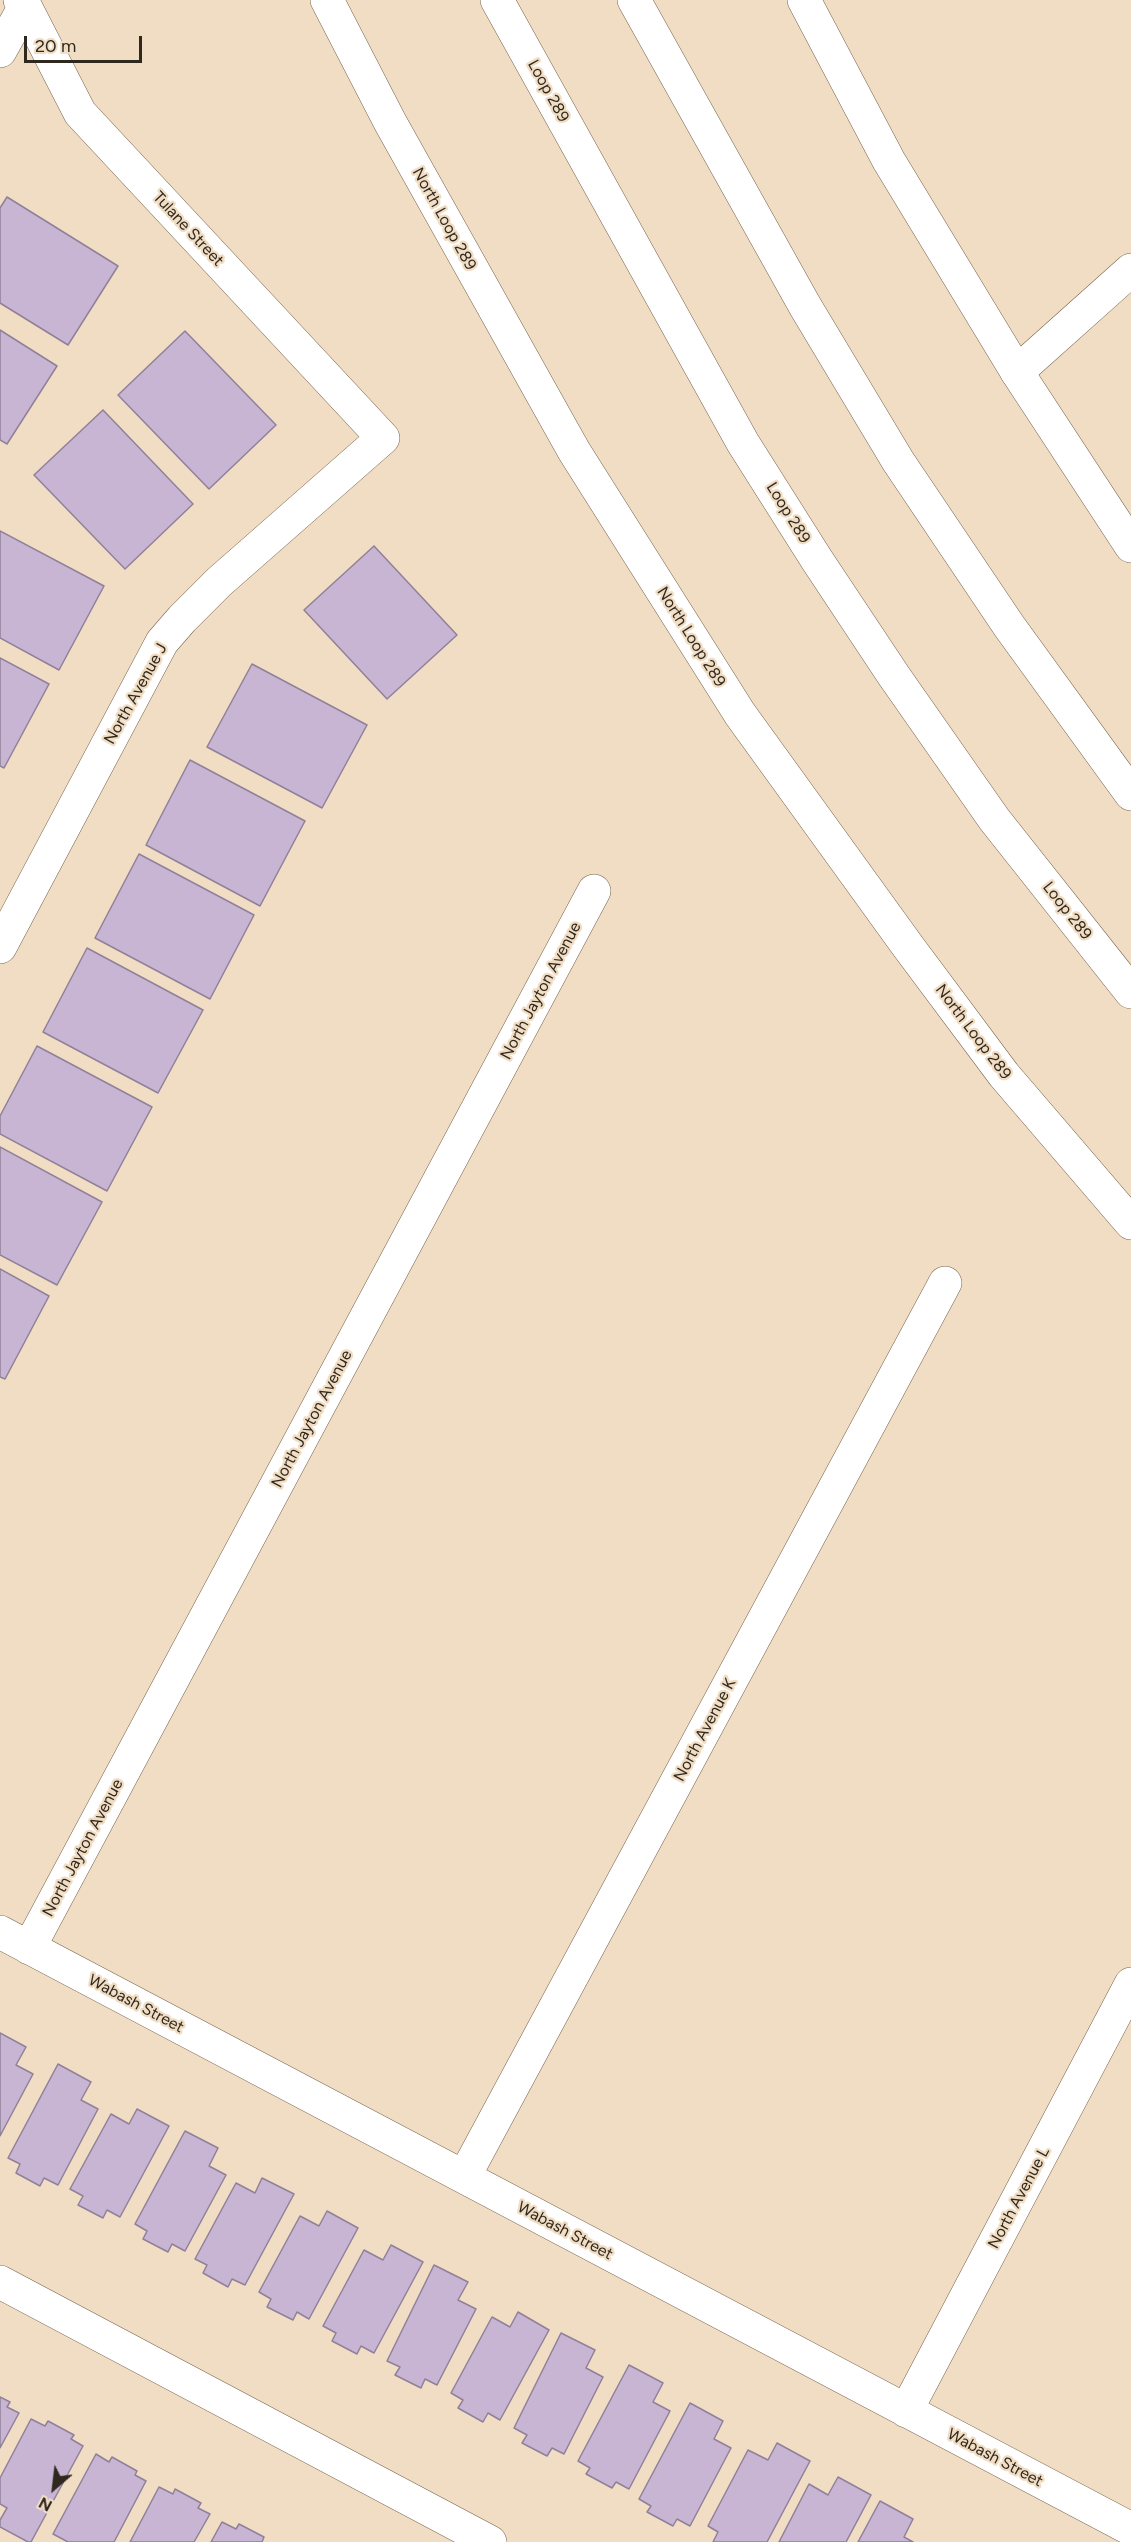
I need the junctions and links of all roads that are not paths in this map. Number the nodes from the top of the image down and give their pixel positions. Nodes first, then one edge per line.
1 (327, 0) edge
2 (497, 0) edge
3 (634, 0) edge
4 (804, 0) edge
5 (22, 3) edge
6 (0, 51) edge
7 (1131, 270) edge
8 (1017, 372) junction
9 (383, 438) joint
10 (1131, 546) edge
11 (1131, 794) edge
12 (594, 891) dead end
13 (0, 947) edge
14 (1131, 992) edge
15 (1131, 1223) edge
16 (945, 1283) dead end
17 (0, 1932) edge
18 (29, 1948) junction
19 (1131, 1984) edge
20 (464, 2177) junction
21 (0, 2282) edge
22 (906, 2411) junction
23 (1131, 2529) edge
24 (490, 2542) edge

1 - 15 main road, North Loop 289
2 - 14 main road, Loop 289
3 - 11 main road
4 - 8 main road
5 - 6 main road
5 - 9 main road, Tulane Street
7 - 8 main road
8 - 10 main road
9 - 13 main road, North Avenue J
12 - 18 main road, North Jayton Avenue
16 - 20 main road, North Avenue K
17 - 18 main road, Wabash Street
18 - 20 main road, Wabash Street
19 - 22 main road, North Avenue L
20 - 22 main road, Wabash Street
21 - 24 main road
22 - 23 main road, Wabash Street

